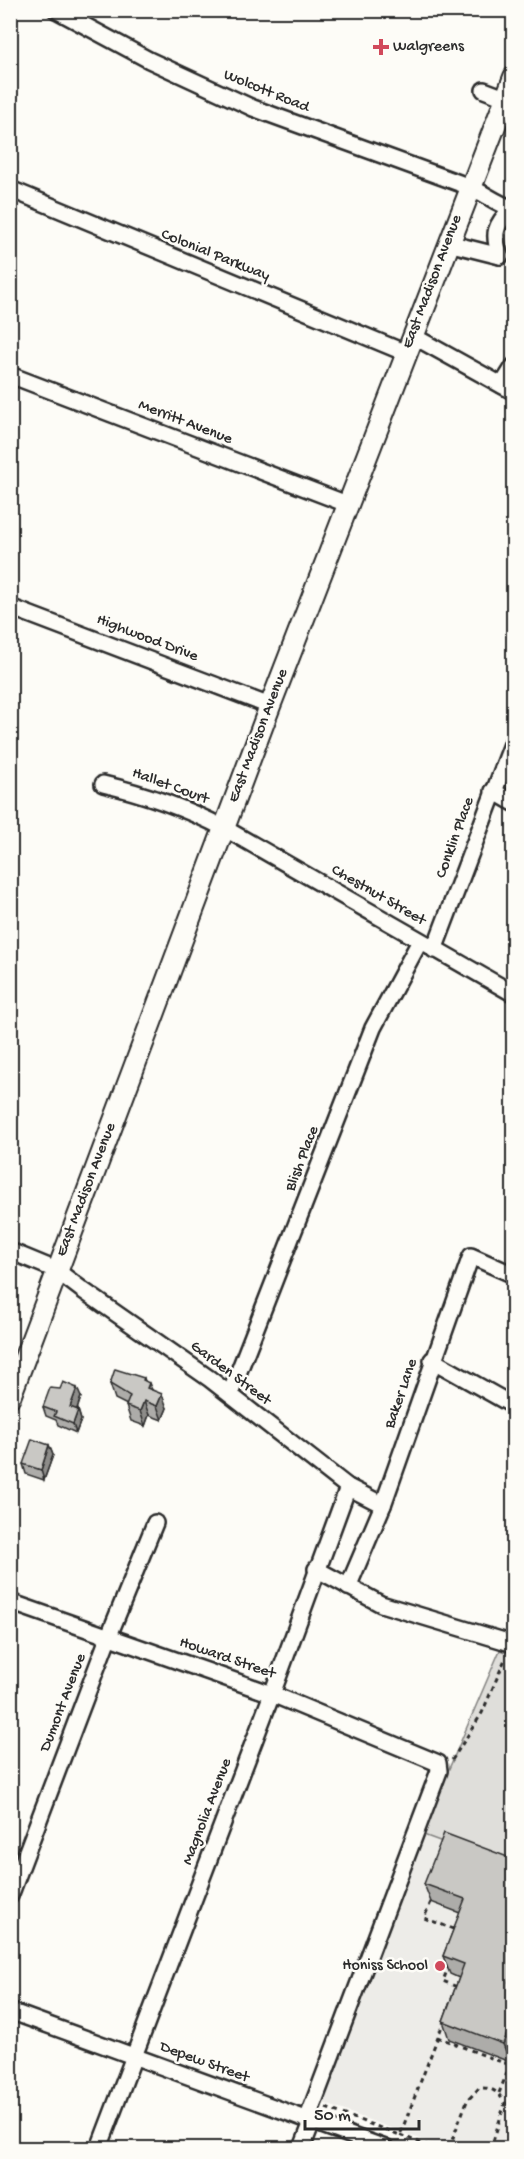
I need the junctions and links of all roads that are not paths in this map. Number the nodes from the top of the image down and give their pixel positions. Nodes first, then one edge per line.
1 (56, 10) edge
2 (513, 77) edge
3 (484, 90) dead end
4 (505, 98) junction
5 (470, 187) junction
6 (10, 189) edge
7 (508, 207) edge
8 (448, 243) junction
9 (410, 345) junction
10 (513, 366) edge
11 (10, 375) edge
12 (507, 388) edge
13 (347, 504) junction
14 (10, 607) edge
15 (270, 706) junction
16 (513, 740) edge
17 (103, 784) dead end
18 (493, 791) junction
19 (513, 802) edge
20 (224, 828) junction
21 (420, 941) junction
22 (434, 950) junction
23 (513, 994) edge
24 (10, 1251) edge
25 (56, 1269) junction
26 (513, 1275) edge
27 (432, 1360) junction
28 (230, 1394) junction
29 (10, 1397) edge
30 (513, 1406) edge
31 (348, 1487) junction
32 (383, 1505) junction
33 (155, 1523) dead end
34 (316, 1569) junction
35 (348, 1587) junction
36 (10, 1602) edge
37 (108, 1638) junction
38 (513, 1643) edge
39 (272, 1694) junction
40 (10, 1896) edge
41 (10, 2011) edge
42 (133, 2057) junction
43 (310, 2121) junction
44 (99, 2148) edge
45 (302, 2148) edge
46 (385, 2148) edge

1 - 5 street, Wolcott Road
2 - 4 main road, East Madison Avenue
3 - 4 street
4 - 5 main road, East Madison Avenue
5 - 7 street, Wolcott Road
5 - 8 main road, East Madison Avenue
6 - 9 street, Colonial Parkway
7 - 8 street
8 - 9 main road, East Madison Avenue
9 - 12 street, Colonial Parkway
9 - 13 main road, East Madison Avenue
10 - 12 street
11 - 13 street, Merritt Avenue
13 - 15 main road, East Madison Avenue
14 - 15 street, Highwood Drive
15 - 20 main road, East Madison Avenue
16 - 18 street, Conklin Place
17 - 20 street, Hallet Court
18 - 19 street
18 - 22 street, Conklin Place
20 - 21 street, Chestnut Street
20 - 25 main road, East Madison Avenue
21 - 22 street, Chestnut Street
21 - 28 street, Blish Place
22 - 23 street, Chestnut Street
24 - 25 street, Garden Street
25 - 28 street, Garden Street
25 - 29 main road, East Madison Avenue
26 - 27 street, Baker Lane
27 - 30 street
27 - 32 street, Baker Lane
28 - 31 street, Garden Street
31 - 32 street, Garden Street
31 - 34 street, Magnolia Avenue
32 - 35 street, Baker Lane
33 - 37 street, Dumont Avenue
34 - 35 street
34 - 39 street, Magnolia Avenue
35 - 38 street
36 - 37 street, Howard Street
37 - 39 street, Howard Street
37 - 40 street, Dumont Avenue
39 - 42 street, Magnolia Avenue
39 - 43 street, Howard Street
41 - 42 street, Depew Street
42 - 43 street, Depew Street
42 - 44 street, Magnolia Avenue
43 - 45 street
43 - 46 street, Depew Street

